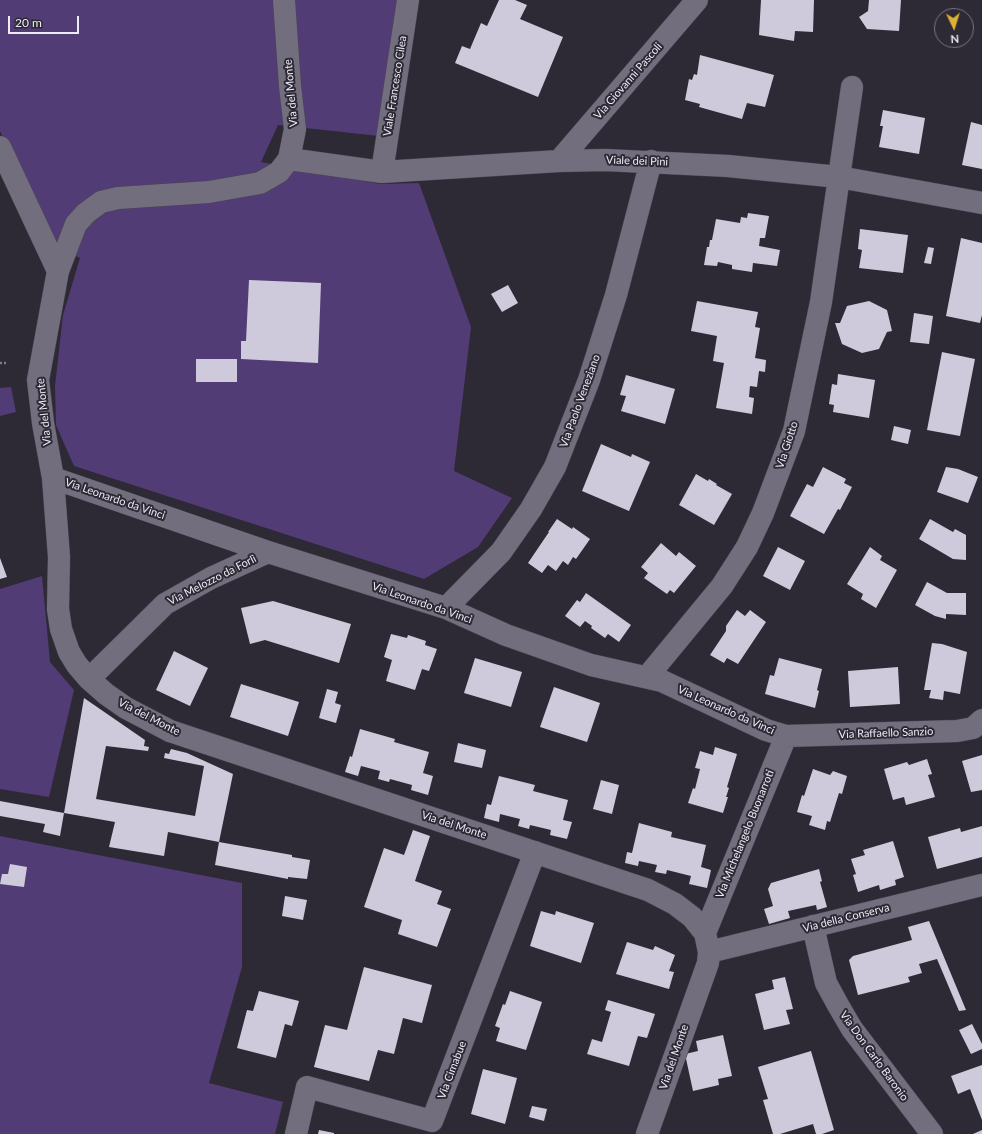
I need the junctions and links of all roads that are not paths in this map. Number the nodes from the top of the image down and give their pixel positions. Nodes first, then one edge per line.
1 (284, 0) edge
2 (408, 0) edge
3 (697, 0) edge
4 (852, 87) dead end
5 (0, 147) edge
6 (290, 159) junction
7 (559, 161) junction
8 (651, 161) junction
9 (382, 172) junction
10 (839, 177) junction
11 (982, 203) edge
12 (58, 271) junction
13 (53, 478) junction
14 (268, 552) junction
15 (446, 608) junction
16 (647, 677) junction
17 (89, 679) junction
18 (979, 726) edge
19 (786, 736) junction
20 (535, 852) junction
21 (982, 885) edge
22 (813, 926) junction
23 (707, 942) junction
24 (296, 1134) edge
25 (647, 1134) edge
26 (932, 1134) edge

1 - 6 street, Via del Monte
2 - 9 street, Viale Francesco Cilea
3 - 7 street, Via Giovanni Pascoli
4 - 10 street, Via Giotto
5 - 12 street
6 - 9 street, Viale dei Pini
6 - 12 street, Via del Monte
7 - 8 street, Viale dei Pini
7 - 9 street, Viale dei Pini
8 - 10 street, Viale dei Pini
8 - 15 street, Via Paolo Veneziano
10 - 11 street, Viale dei Pini
10 - 16 street, Via Giotto
12 - 13 street, Via del Monte
13 - 14 street, Via Leonardo da Vinci
13 - 17 street, Via del Monte
14 - 15 street, Via Leonardo da Vinci
14 - 17 street, Via Melozzo da Forlì
15 - 16 street, Via Leonardo da Vinci
16 - 19 street, Via Leonardo da Vinci
17 - 20 street, Via del Monte
18 - 19 street, Via Raffaello Sanzio
19 - 23 street, Via Michelangelo Buonarroti
20 - 23 street, Via del Monte
20 - 24 street, Via Cimabue
21 - 22 street, Via della Conserva
22 - 23 street, Via della Conserva
22 - 26 street, Via Don Carlo Baronio
23 - 25 street, Via del Monte

